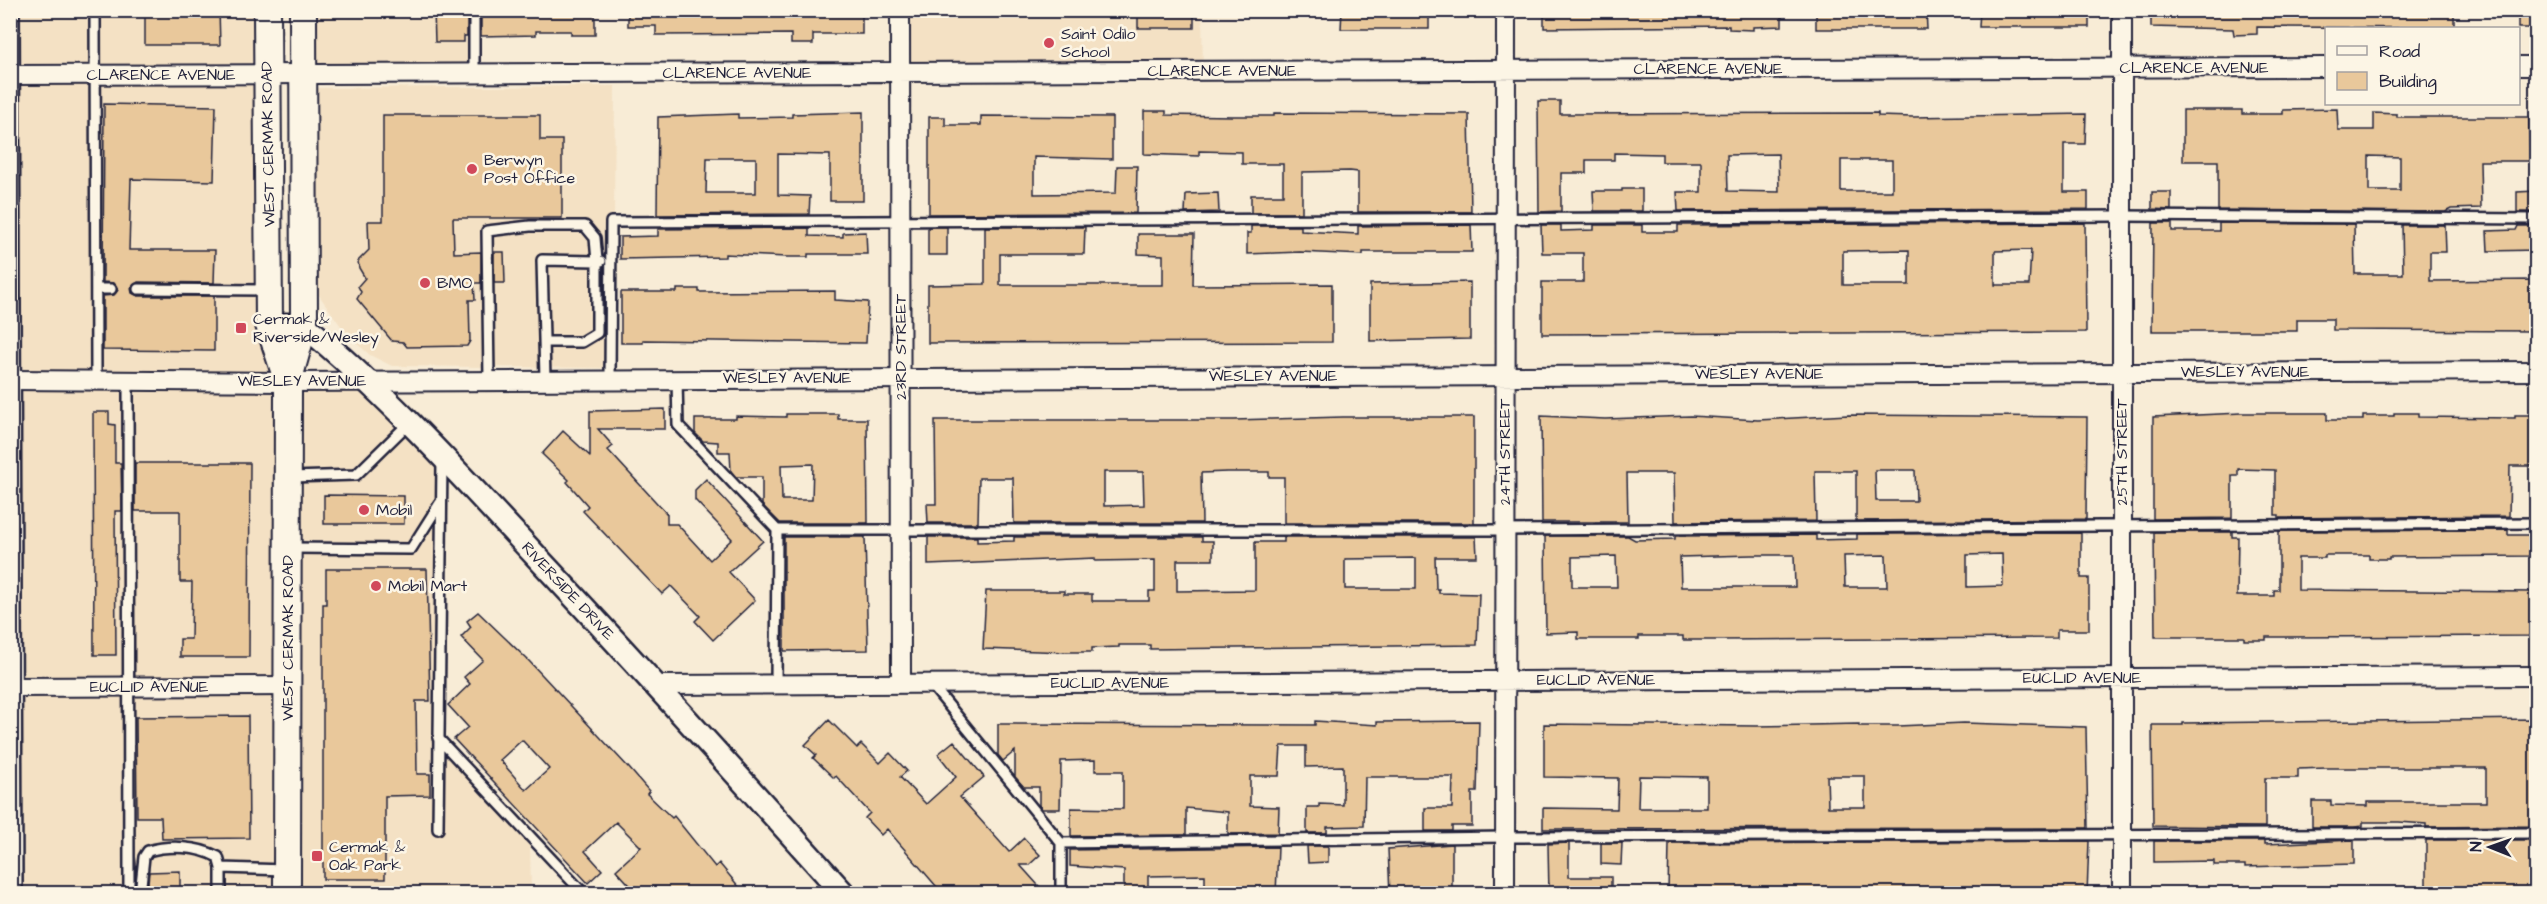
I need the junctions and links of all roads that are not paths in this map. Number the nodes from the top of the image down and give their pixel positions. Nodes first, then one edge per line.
1 (14, 10) edge
2 (95, 10) edge
3 (267, 10) edge
4 (303, 10) edge
5 (474, 10) edge
6 (900, 10) edge
7 (1506, 10) edge
8 (2122, 10) edge
9 (2520, 66) edge
10 (2536, 66) edge
11 (2325, 67) edge
12 (2122, 68) junction
13 (1506, 70) junction
14 (900, 72) junction
15 (304, 74) junction
16 (474, 74) junction
17 (13, 75) edge
18 (95, 75) junction
19 (267, 75) junction
20 (2122, 216) junction
21 (2536, 219) edge
22 (1505, 220) junction
23 (900, 222) junction
24 (13, 227) edge
25 (597, 261) junction
26 (611, 261) junction
27 (96, 289) junction
28 (111, 289) dead end
29 (138, 289) dead end
30 (269, 290) junction
31 (269, 325) junction
32 (304, 325) junction
33 (597, 333) junction
34 (610, 333) junction
35 (544, 342) junction
36 (2536, 371) edge
37 (2122, 372) junction
38 (1505, 375) junction
39 (901, 378) junction
40 (545, 379) junction
41 (610, 379) junction
42 (677, 379) junction
43 (13, 380) edge
44 (96, 380) junction
45 (128, 380) junction
46 (366, 380) junction
47 (489, 380) junction
48 (288, 382) junction
49 (409, 423) junction
50 (442, 456) junction
51 (288, 477) junction
52 (441, 501) junction
53 (2536, 523) edge
54 (2122, 525) junction
55 (777, 530) junction
56 (901, 530) junction
57 (1505, 530) junction
58 (13, 535) edge
59 (288, 548) junction
60 (2536, 676) edge
61 (2122, 678) junction
62 (1505, 681) junction
63 (776, 684) junction
64 (901, 684) junction
65 (931, 684) junction
66 (656, 685) junction
67 (288, 686) junction
68 (14, 687) edge
69 (129, 687) junction
70 (438, 738) junction
71 (438, 829) dead end
72 (2536, 833) edge
73 (2122, 835) junction
74 (1505, 837) junction
75 (1061, 843) junction
76 (14, 844) edge
77 (221, 868) junction
78 (287, 882) edge
79 (17, 894) edge
80 (129, 894) edge
81 (140, 894) edge
82 (221, 894) edge
83 (584, 894) edge
84 (844, 894) edge
85 (1061, 894) edge
86 (1505, 894) edge
87 (2122, 894) edge

1 - 17 lane
2 - 18 lane
3 - 19 main road, WEST CERMAK ROAD
4 - 15 main road, WEST CERMAK ROAD
5 - 16 lane
6 - 14 street, 23RD STREET
7 - 13 street, 24TH STREET
8 - 12 street, 25TH STREET
9 - 10 street
11 - 12 street, CLARENCE AVENUE
12 - 13 street, CLARENCE AVENUE
12 - 20 street, 25TH STREET
13 - 14 street, CLARENCE AVENUE
13 - 22 street, 24TH STREET
14 - 16 street, CLARENCE AVENUE
14 - 23 street, 23RD STREET
15 - 16 street, CLARENCE AVENUE
15 - 19 street, CLARENCE AVENUE
15 - 32 main road, WEST CERMAK ROAD
17 - 18 street, CLARENCE AVENUE
17 - 24 lane
18 - 19 street, CLARENCE AVENUE
18 - 27 lane
19 - 30 main road, WEST CERMAK ROAD
20 - 21 lane
20 - 22 lane
20 - 37 street, 25TH STREET
22 - 23 lane
22 - 38 street, 24TH STREET
23 - 26 lane
23 - 39 street, 23RD STREET
24 - 43 lane
25 - 26 lane
25 - 33 lane
25 - 35 lane
25 - 47 lane
26 - 34 lane
27 - 28 lane
27 - 44 lane
29 - 30 lane
30 - 31 main road, WEST CERMAK ROAD
31 - 32 street
31 - 48 main road, WEST CERMAK ROAD
32 - 46 street, RIVERSIDE DRIVE
32 - 48 main road, WEST CERMAK ROAD
33 - 34 lane
33 - 35 lane
34 - 41 lane
35 - 40 lane
36 - 37 street, WESLEY AVENUE
37 - 38 street, WESLEY AVENUE
37 - 54 street, 25TH STREET
38 - 39 street, WESLEY AVENUE
38 - 57 street, 24TH STREET
39 - 42 street, WESLEY AVENUE
39 - 56 street, 23RD STREET
40 - 41 street, WESLEY AVENUE
40 - 47 street, WESLEY AVENUE
41 - 42 street, WESLEY AVENUE
42 - 55 lane
43 - 44 street, WESLEY AVENUE
43 - 58 lane
44 - 45 street, WESLEY AVENUE
45 - 48 street, WESLEY AVENUE
45 - 69 lane
46 - 47 street, WESLEY AVENUE
46 - 48 street, WESLEY AVENUE
46 - 49 street, RIVERSIDE DRIVE
48 - 51 main road, WEST CERMAK ROAD
49 - 50 street, RIVERSIDE DRIVE
49 - 51 lane
50 - 52 lane
50 - 66 street, RIVERSIDE DRIVE
51 - 59 main road, WEST CERMAK ROAD
52 - 59 lane
52 - 70 lane
53 - 54 lane
54 - 57 lane
54 - 61 street, 25TH STREET
55 - 56 lane
55 - 63 lane
56 - 57 lane
56 - 64 street, 23RD STREET
57 - 62 street, 24TH STREET
58 - 68 lane
59 - 67 main road, WEST CERMAK ROAD
60 - 61 street, EUCLID AVENUE
61 - 62 street, EUCLID AVENUE
61 - 73 street, 25TH STREET
62 - 65 street, EUCLID AVENUE
62 - 74 street, 24TH STREET
63 - 64 street, EUCLID AVENUE
63 - 66 street, EUCLID AVENUE
64 - 65 street, EUCLID AVENUE
65 - 75 lane
66 - 84 street, RIVERSIDE DRIVE
67 - 69 street, EUCLID AVENUE
67 - 78 main road, WEST CERMAK ROAD
68 - 69 street, EUCLID AVENUE
68 - 76 lane
69 - 80 lane
70 - 71 lane
70 - 83 lane
72 - 73 lane
73 - 74 lane
73 - 87 street, 25TH STREET
74 - 75 lane
74 - 86 street, 24TH STREET
75 - 85 lane
76 - 79 lane
77 - 78 lane
77 - 81 lane
77 - 82 lane

